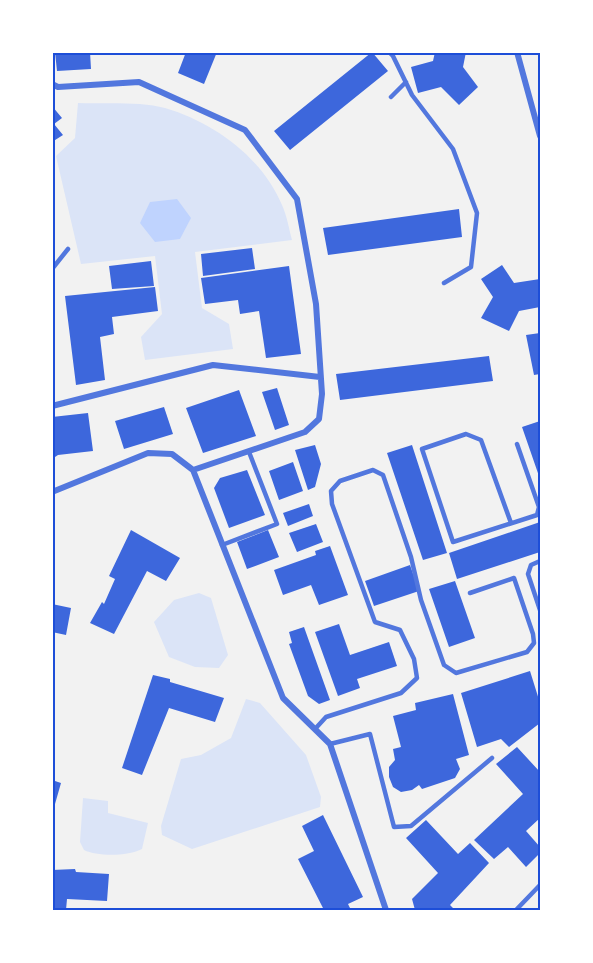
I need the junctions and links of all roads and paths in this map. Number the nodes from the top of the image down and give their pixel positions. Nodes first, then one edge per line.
1 (517, 52) edge
2 (391, 53) edge
3 (406, 82) junction
4 (52, 84) edge
5 (391, 97) dead end
6 (540, 136) edge
7 (68, 249) dead end
8 (52, 269) edge
9 (444, 283) dead end
10 (320, 377) junction
11 (52, 406) edge
12 (517, 444) dead end
13 (249, 452) junction
14 (193, 470) junction
15 (52, 492) edge
16 (511, 523) junction
17 (222, 545) junction
18 (540, 561) edge
19 (470, 593) dead end
20 (540, 610) edge
21 (315, 729) junction
22 (330, 744) junction
23 (492, 758) dead end
24 (540, 885) edge
25 (386, 910) edge
26 (516, 910) edge

1 - 6 street
2 - 3 lane
3 - 5 lane
3 - 9 lane
4 - 10 street
7 - 8 lane
10 - 11 street
10 - 13 street
12 - 16 lane
13 - 14 street
13 - 17 lane
14 - 15 street
14 - 17 street
16 - 16 lane
17 - 21 street
18 - 20 lane
19 - 21 lane
21 - 22 street
22 - 23 lane
22 - 25 street
24 - 26 lane

